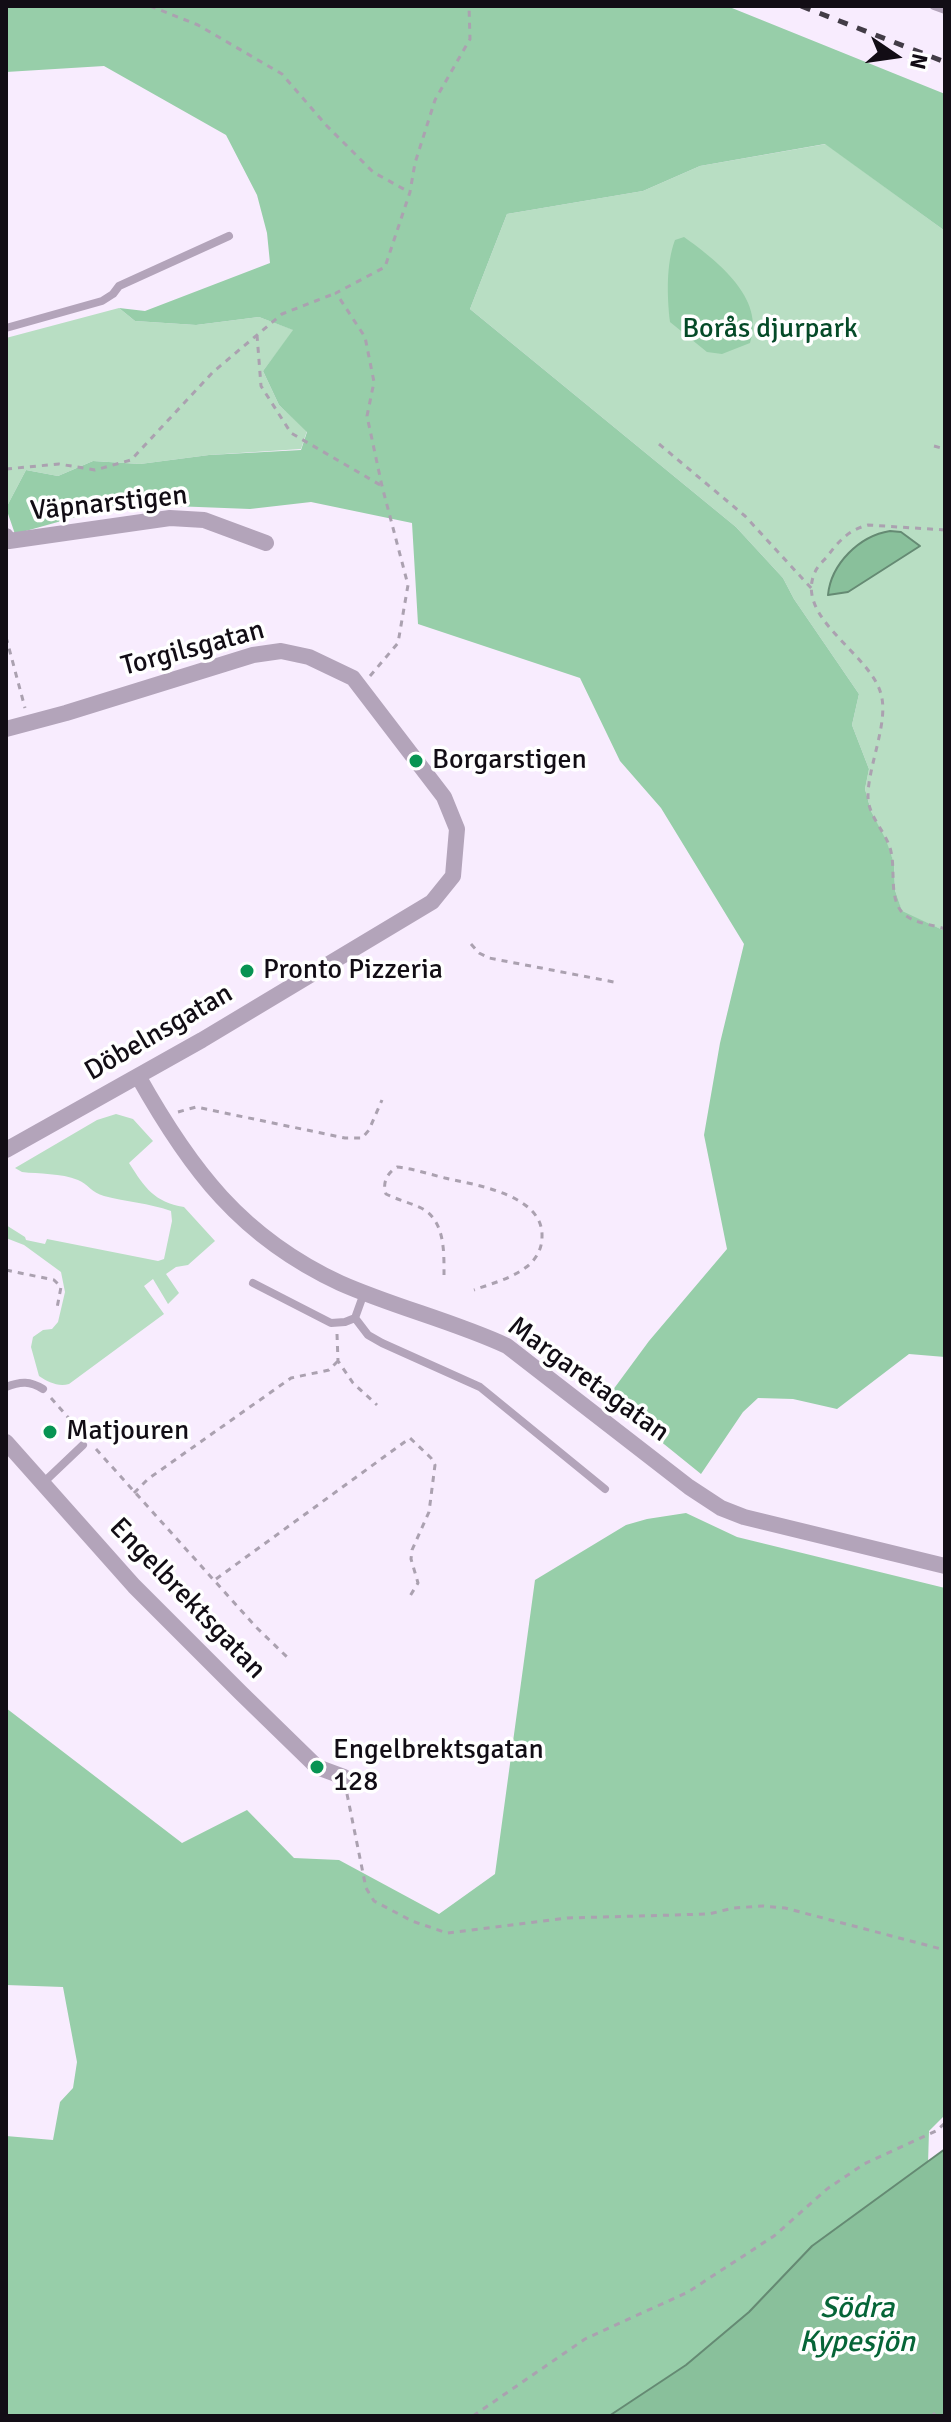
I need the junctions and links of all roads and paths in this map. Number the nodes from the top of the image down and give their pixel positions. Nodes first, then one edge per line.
1 (150, 6) edge
2 (469, 6) edge
3 (934, 6) edge
4 (945, 10) edge
5 (410, 192) junction
6 (229, 236) dead end
7 (336, 293) junction
8 (6, 328) edge
9 (257, 335) junction
10 (659, 444) dead end
11 (934, 446) dead end
12 (945, 449) edge
13 (6, 469) edge
14 (382, 486) junction
15 (945, 530) edge
16 (6, 536) edge
17 (266, 543) dead end
18 (812, 589) junction
19 (6, 637) edge
20 (361, 688) junction
21 (29, 723) junction
22 (6, 729) edge
23 (457, 829) joint
24 (945, 929) edge
25 (471, 944) dead end
26 (614, 982) dead end
27 (138, 1076) junction
28 (382, 1100) dead end
29 (166, 1123) junction
30 (6, 1150) edge
31 (31, 1269) dead end
32 (6, 1270) edge
33 (30, 1274) junction
34 (444, 1275) dead end
35 (253, 1283) dead end
36 (474, 1290) dead end
37 (365, 1292) junction
38 (57, 1308) dead end
39 (355, 1318) junction
40 (337, 1323) junction
41 (338, 1361) junction
42 (6, 1387) edge
43 (43, 1389) joint
44 (377, 1405) dead end
45 (83, 1440) joint
46 (6, 1442) edge
47 (94, 1447) dead end
48 (42, 1483) junction
49 (605, 1489) dead end
50 (134, 1493) junction
51 (945, 1566) edge
52 (216, 1579) junction
53 (410, 1596) dead end
54 (287, 1657) dead end
55 (344, 1777) joint
56 (945, 1950) edge
57 (945, 2123) edge
58 (473, 2416) edge

1 - 5 path
2 - 5 path
3 - 4 lane
5 - 7 path
6 - 8 lane
7 - 9 path
7 - 14 path
9 - 13 path
9 - 14 path
10 - 18 path
11 - 12 path
14 - 20 path
15 - 18 path
16 - 17 street, Väpnarstigen
18 - 24 path
19 - 21 path
20 - 21 street, Torgilsgatan
20 - 23 street, Torgilsgatan
21 - 22 street, Torgilsgatan
23 - 27 street, Döbelnsgatan
25 - 26 path
27 - 29 street, Margaretagatan
27 - 30 street, Döbelnsgatan
28 - 29 path
29 - 37 street, Margaretagatan
31 - 33 path
32 - 33 path
33 - 38 path
34 - 36 path
35 - 40 lane
37 - 39 lane
37 - 51 street, Margaretagatan
39 - 40 lane
39 - 49 lane
40 - 41 path
41 - 44 path
41 - 50 path
42 - 43 lane
43 - 45 path
45 - 48 lane
46 - 48 street, Engelbrektsgatan
47 - 50 path
48 - 55 street, Engelbrektsgatan
50 - 52 path
52 - 53 path
52 - 54 path
55 - 56 path
57 - 58 path

